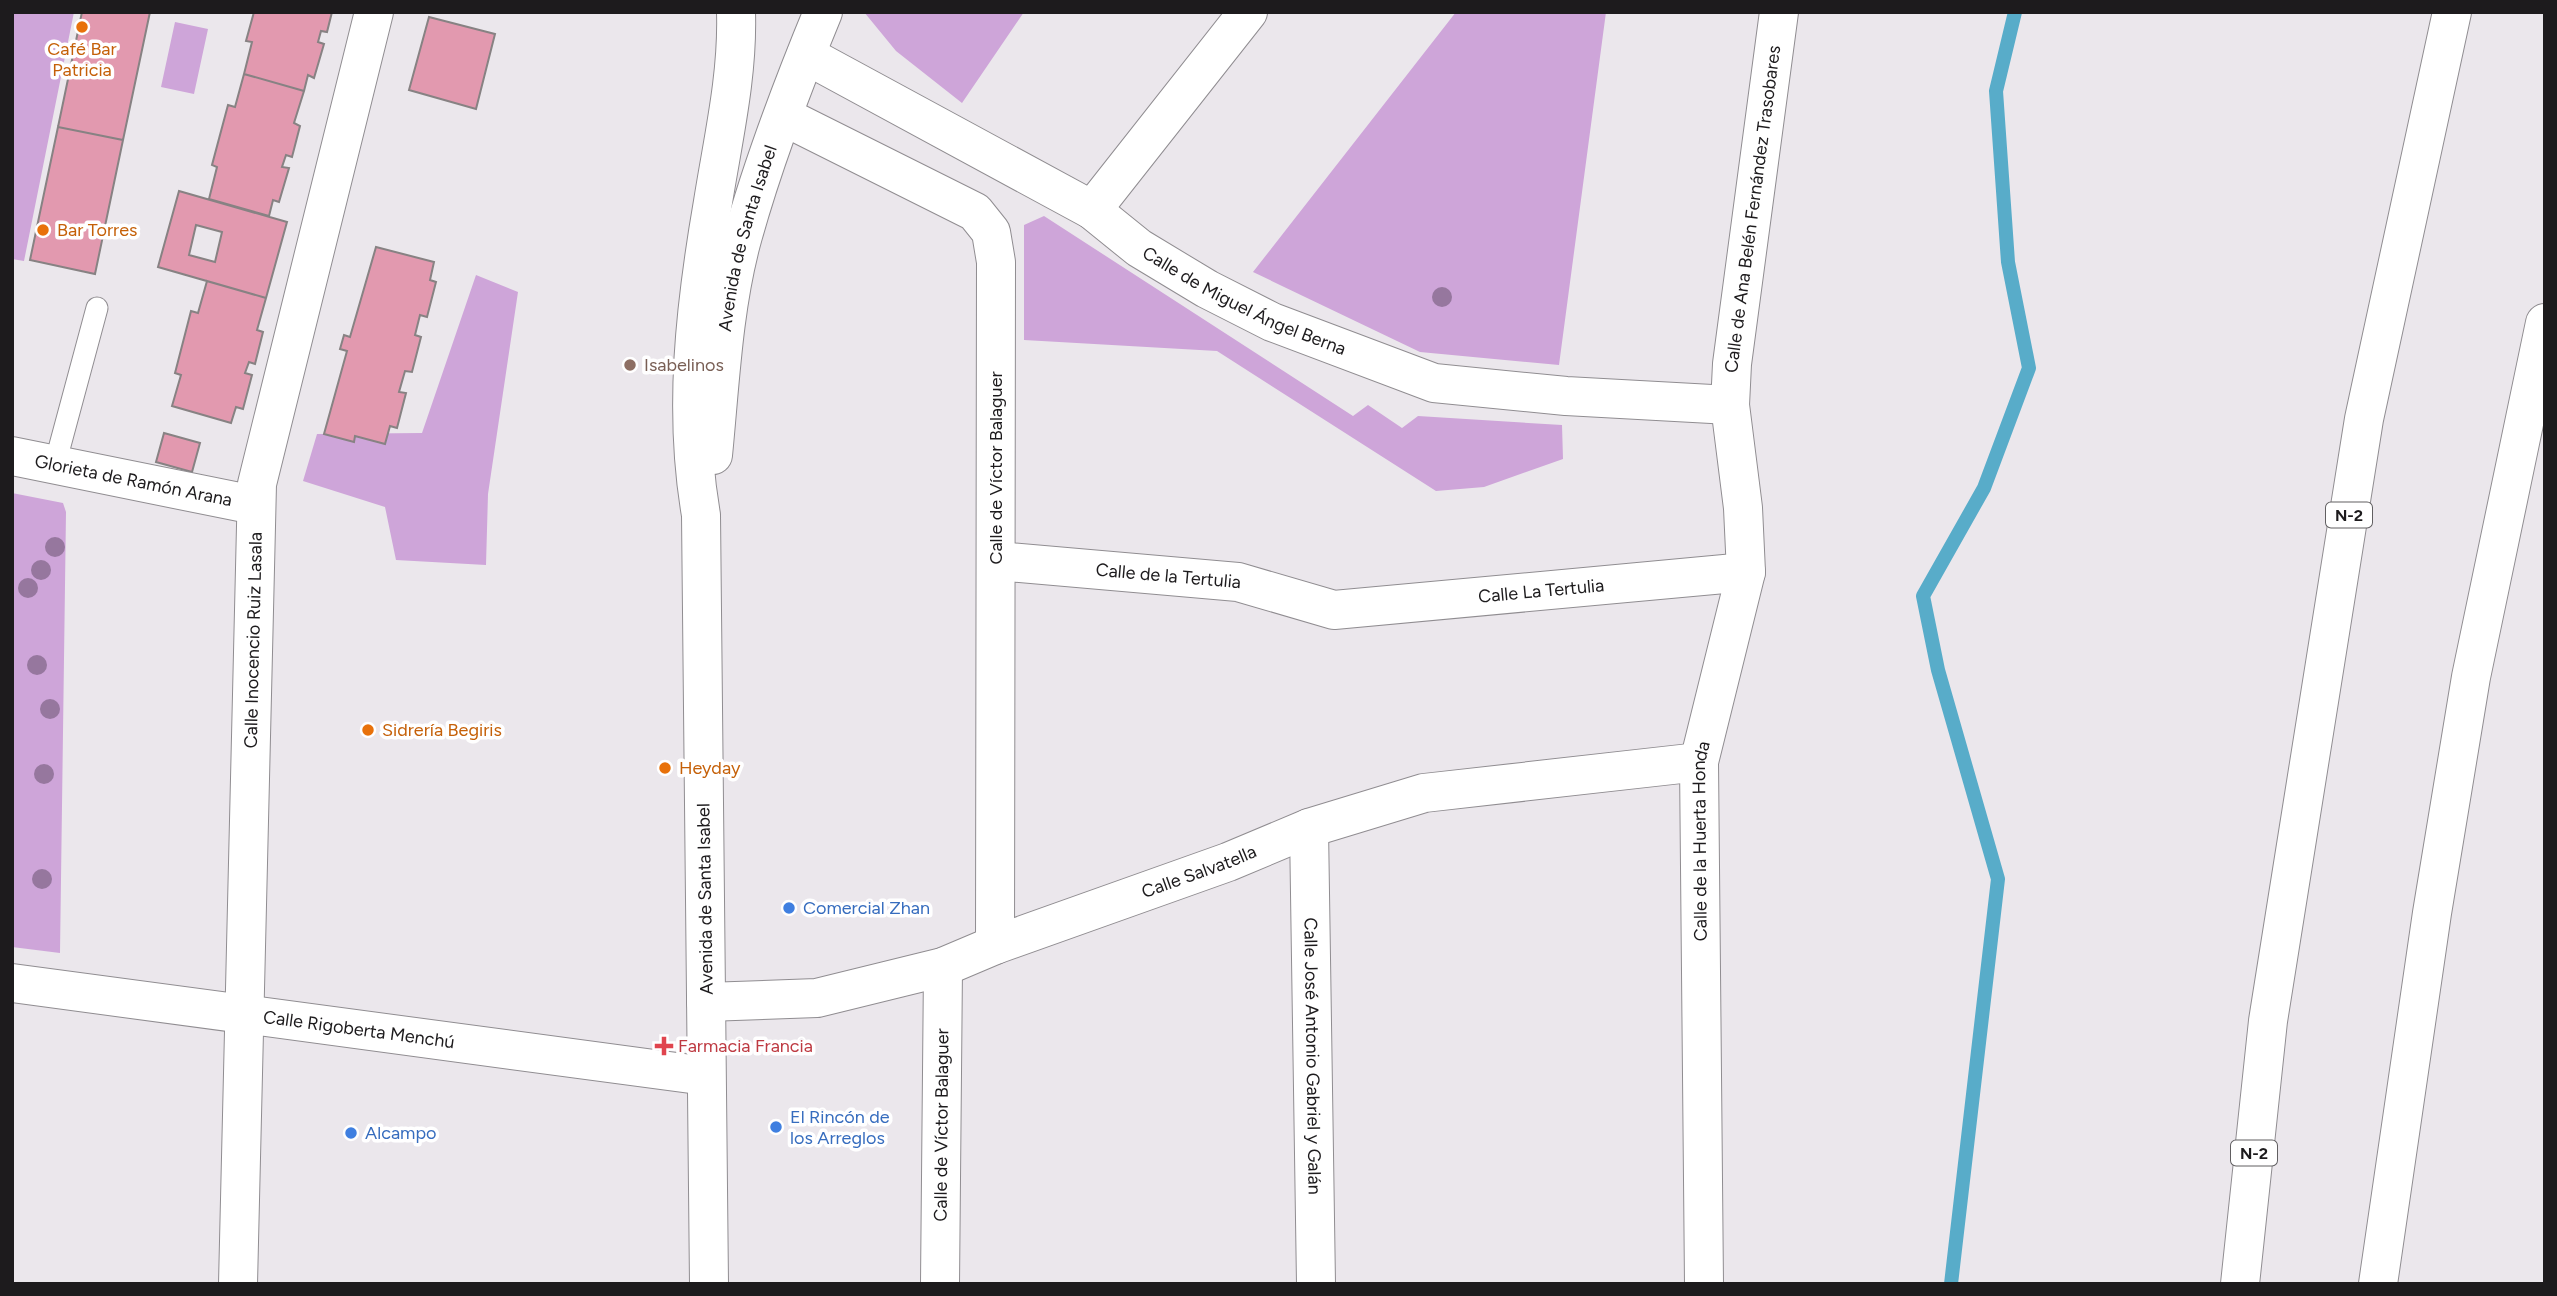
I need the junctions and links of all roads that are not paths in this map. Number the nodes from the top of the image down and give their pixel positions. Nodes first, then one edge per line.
1 (374, 12) edge
2 (736, 12) edge
3 (823, 12) edge
4 (1248, 12) edge
5 (1779, 12) edge
6 (2452, 12) edge
7 (806, 55) junction
8 (783, 116) junction
9 (1092, 210) junction
10 (97, 308) dead end
11 (2545, 323) edge
12 (1730, 405) junction
13 (12, 456) edge
14 (55, 464) junction
15 (254, 505) junction
16 (701, 515) junction
17 (997, 561) junction
18 (1746, 572) junction
19 (1334, 610) joint
20 (1699, 762) junction
21 (1309, 828) junction
22 (995, 945) junction
23 (943, 967) junction
24 (12, 983) edge
25 (706, 1002) junction
26 (243, 1015) junction
27 (706, 1076) junction
28 (238, 1284) edge
29 (709, 1284) edge
30 (940, 1284) edge
31 (1316, 1284) edge
32 (1704, 1284) edge
33 (2240, 1284) edge
34 (2378, 1284) edge

1 - 15 main road, Calle Inocencio Ruiz Lasala
2 - 16 main road, Avenida de Santa Isabel
3 - 7 main road, Avenida de Santa Isabel
4 - 9 main road
5 - 12 main road, Calle de Ana Belén Fernández Trasobares
6 - 33 main road, N-2
7 - 8 main road, Avenida de Santa Isabel
7 - 9 main road, Calle de Miguel Ángel Berna
8 - 16 main road, Avenida de Santa Isabel
8 - 17 main road, Calle de Víctor Balaguer
9 - 12 main road, Calle de Miguel Ángel Berna
10 - 14 lane
11 - 34 main road
12 - 18 main road, Calle de la Huerta Honda
13 - 14 main road, Glorieta de Ramón Arana
14 - 15 main road, Glorieta de Ramón Arana
15 - 26 main road, Calle Inocencio Ruiz Lasala
16 - 25 main road, Avenida de Santa Isabel
17 - 19 main road, Calle de la Tertulia
17 - 22 main road, Calle de Víctor Balaguer
18 - 19 main road, Calle La Tertulia
18 - 20 main road, Calle de la Huerta Honda
20 - 21 main road, Calle Salvatella
20 - 32 main road, Calle de la Huerta Honda
21 - 22 main road, Calle Salvatella
21 - 31 main road, Calle José Antonio Gabriel y Galán
22 - 23 main road, Calle Salvatella
23 - 25 main road, Calle Salvatella
23 - 30 main road, Calle de Víctor Balaguer
24 - 26 main road, Calle Rigoberta Menchú
25 - 27 main road, Avenida de Santa Isabel
26 - 27 main road, Calle Rigoberta Menchú
26 - 28 main road, Calle Inocencio Ruiz Lasala
27 - 29 main road, Avenida de Santa Isabel

